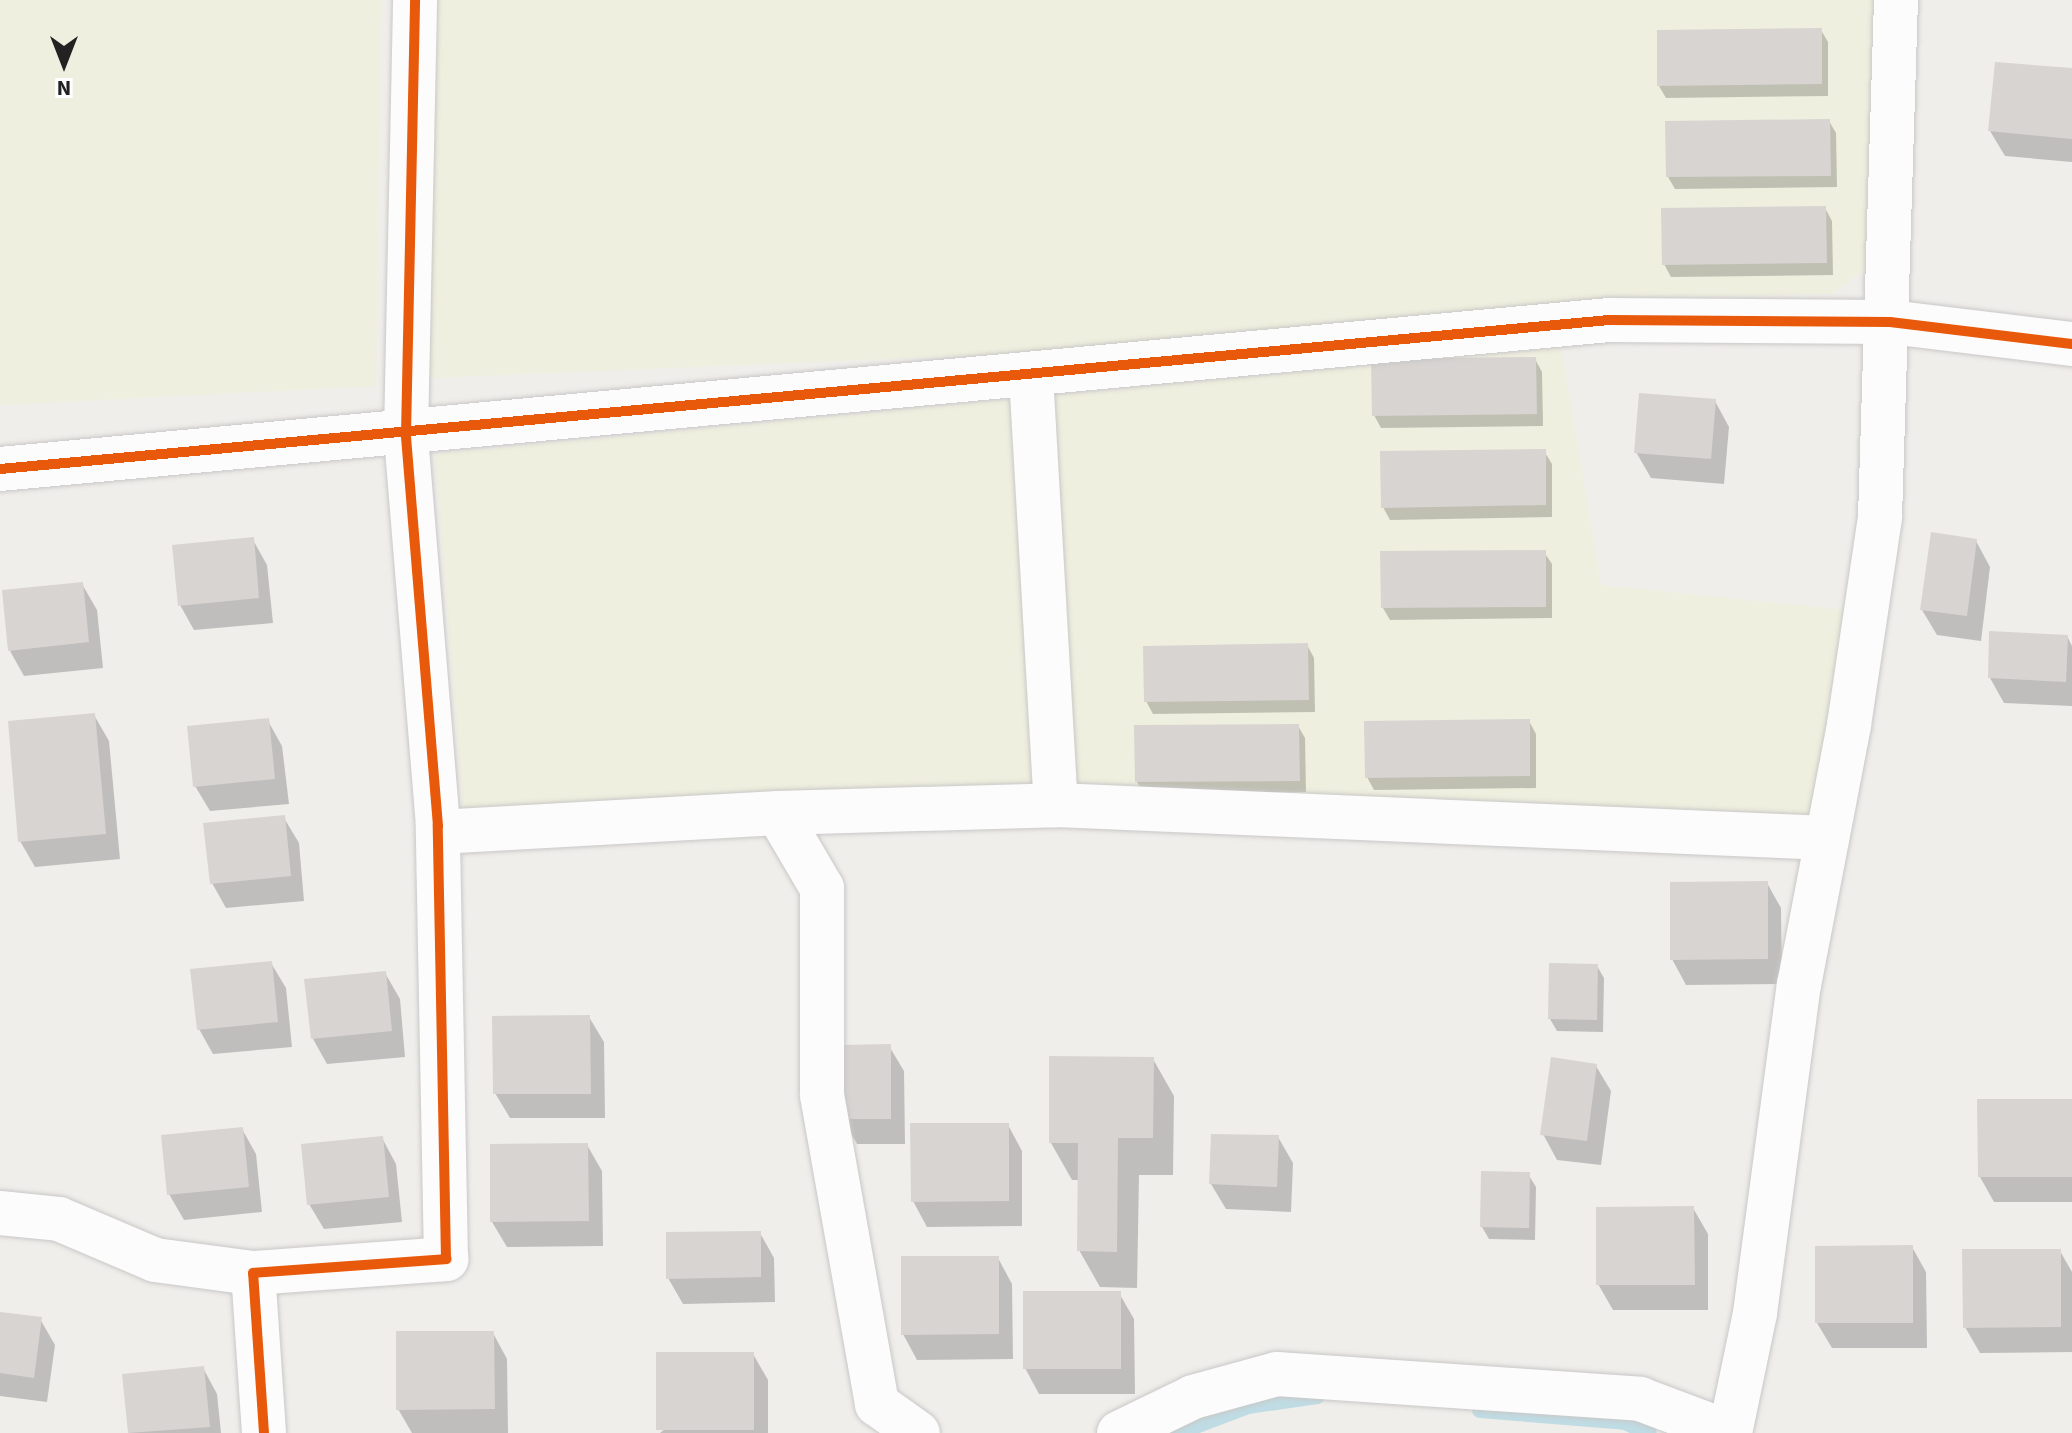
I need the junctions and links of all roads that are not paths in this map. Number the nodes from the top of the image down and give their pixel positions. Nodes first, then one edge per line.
1 (415, 0) edge
2 (1896, 0) edge
3 (1890, 322) junction
4 (2072, 344) edge
5 (1031, 375) junction
6 (406, 434) junction
7 (0, 469) edge
8 (1056, 805) junction
9 (778, 813) junction
10 (438, 832) junction
11 (1827, 838) junction
12 (0, 1213) edge
13 (253, 1273) junction
14 (264, 1433) edge
15 (918, 1433) edge
16 (1119, 1433) edge
17 (1730, 1433) edge

1 - 6 street
2 - 3 street
3 - 4 street
3 - 5 street
3 - 11 street
5 - 6 street
5 - 8 street
6 - 7 street
6 - 10 street
8 - 9 street
8 - 11 street
9 - 10 street
9 - 15 street
10 - 13 street
11 - 17 street
12 - 13 street
13 - 14 street
16 - 17 street

